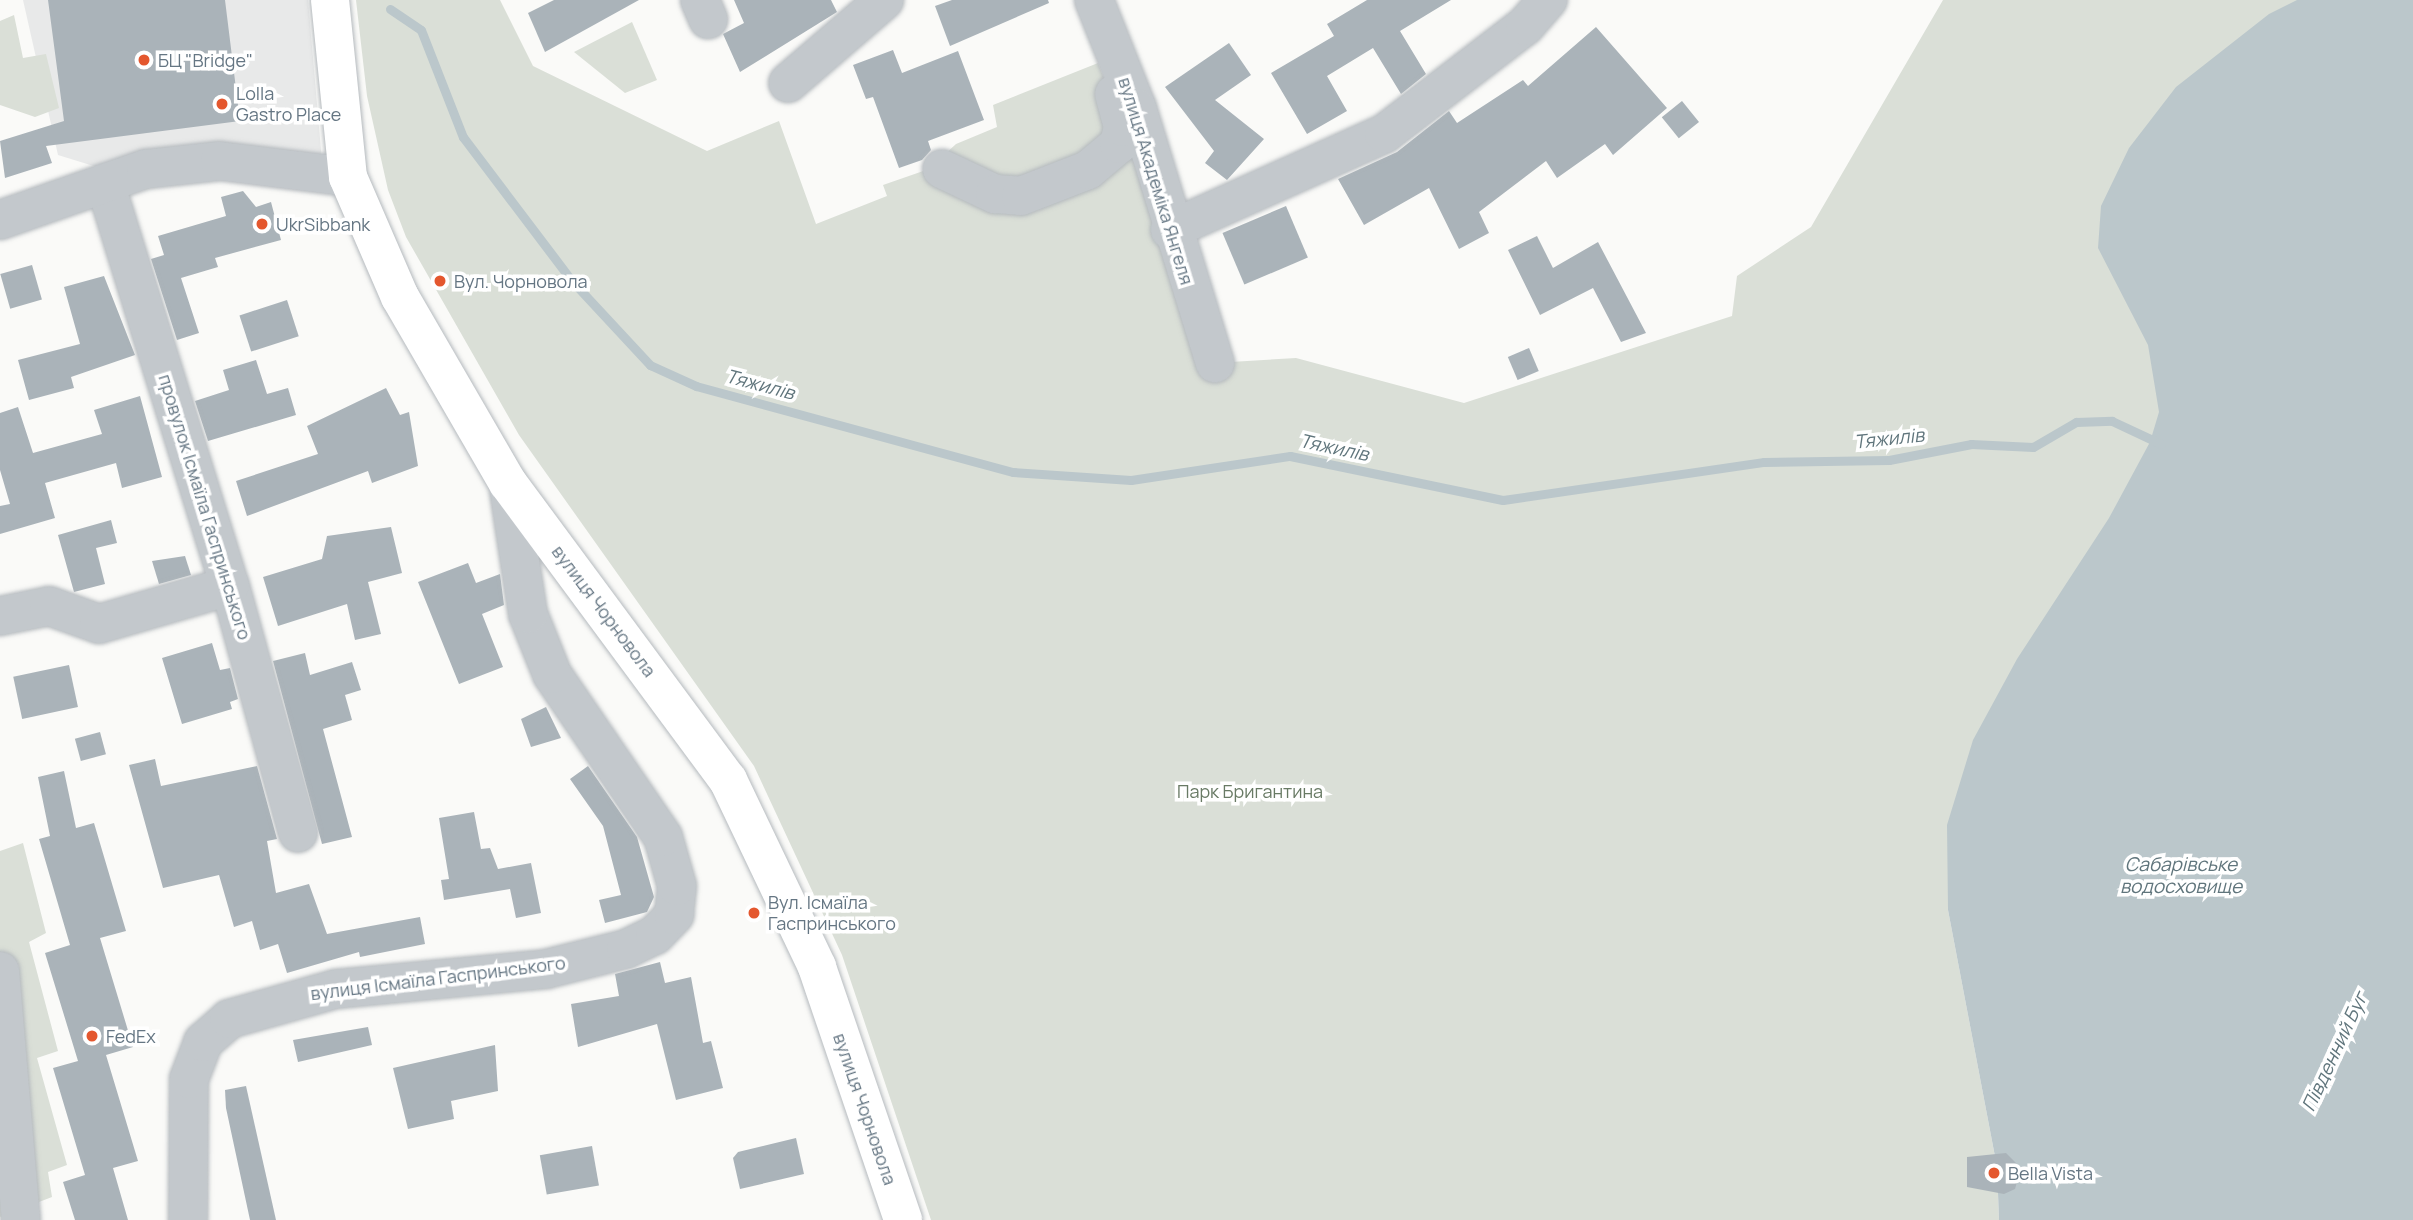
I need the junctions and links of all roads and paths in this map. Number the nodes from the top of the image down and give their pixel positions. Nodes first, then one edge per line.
1 (330, 0) edge
2 (884, 0) edge
3 (1080, 0) edge
4 (1094, 0) edge
5 (1548, 0) edge
6 (788, 83) dead end
7 (942, 169) dead end
8 (348, 177) junction
9 (105, 183) junction
10 (0, 220) edge
11 (1170, 230) junction
12 (1215, 363) dead end
13 (508, 483) junction
14 (230, 586) junction
15 (0, 615) edge
16 (298, 833) dead end
17 (0, 971) edge
18 (21, 1220) edge
19 (188, 1220) edge
20 (903, 1220) edge

1 - 8 main road, вулиця Чорновола
2 - 6 street
3 - 7 street
4 - 11 street, вулиця Академіка Янгеля
5 - 11 street
8 - 9 street
8 - 13 main road, вулиця Чорновола
9 - 10 street
9 - 14 street, провулок Ісмаїла Гаспринського
11 - 12 street, вулиця Академіка Янгеля
13 - 19 street, вулиця Ісмаїла Гаспринського
13 - 20 main road, вулиця Чорновола
14 - 15 street
14 - 16 street, провулок Ісмаїла Гаспринського
17 - 18 street

